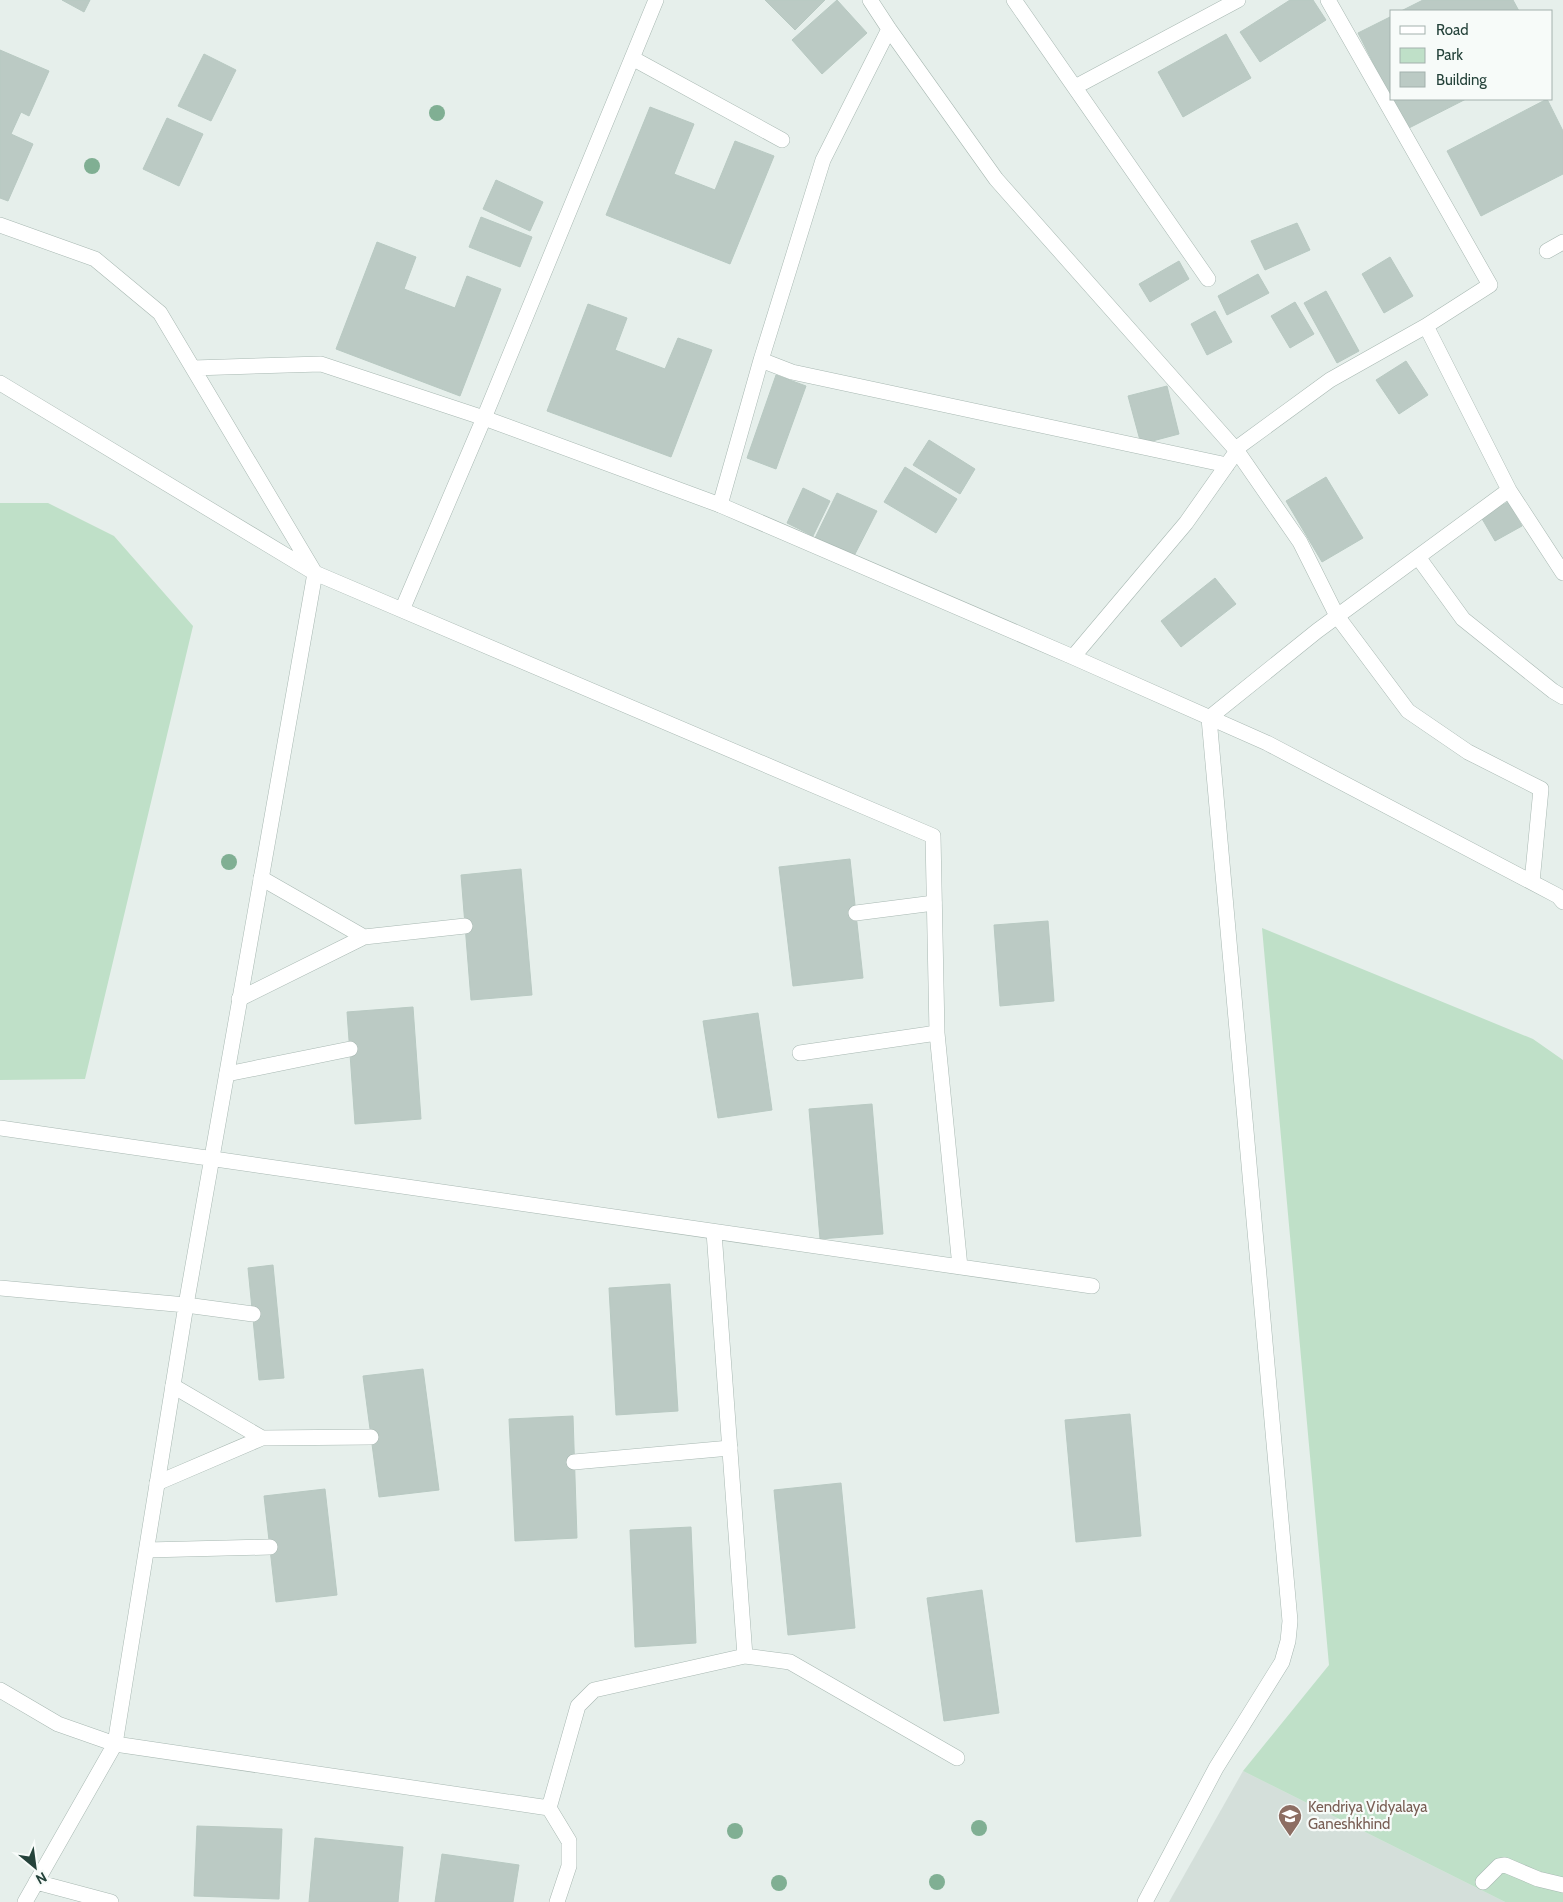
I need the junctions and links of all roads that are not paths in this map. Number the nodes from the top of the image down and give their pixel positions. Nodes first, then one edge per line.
1 (656, 0) edge
2 (870, 0) edge
3 (1014, 0) edge
4 (1238, 0) edge
5 (1328, 0) edge
6 (889, 28) junction
7 (632, 58) junction
8 (1075, 87) junction
9 (782, 140) dead end
10 (0, 225) edge
11 (1563, 242) edge
12 (1547, 251) dead end
13 (1208, 279) dead end
14 (1426, 326) junction
15 (761, 360) junction
16 (192, 368) junction
17 (0, 383) edge
18 (484, 418) junction
19 (1237, 451) junction
20 (1227, 465) junction
21 (1509, 490) junction
22 (720, 505) junction
23 (1418, 557) junction
24 (315, 573) junction
25 (1563, 573) edge
26 (402, 610) junction
27 (1337, 616) junction
28 (1074, 657) junction
29 (1563, 697) edge
30 (1209, 718) junction
31 (261, 878) junction
32 (1532, 882) junction
33 (1563, 902) edge
34 (934, 903) junction
35 (856, 913) dead end
36 (465, 926) dead end
37 (364, 937) junction
38 (240, 999) junction
39 (937, 1033) junction
40 (350, 1049) dead end
41 (800, 1053) dead end
42 (227, 1074) junction
43 (0, 1128) edge
44 (212, 1159) junction
45 (714, 1232) junction
46 (960, 1267) junction
47 (1092, 1286) dead end
48 (0, 1288) edge
49 (186, 1305) junction
50 (253, 1314) dead end
51 (173, 1386) junction
52 (371, 1437) dead end
53 (262, 1438) junction
54 (730, 1448) junction
55 (574, 1462) dead end
56 (157, 1483) junction
57 (270, 1547) dead end
58 (147, 1550) junction
59 (745, 1656) junction
60 (0, 1690) edge
61 (115, 1744) junction
62 (957, 1758) dead end
63 (549, 1808) junction
64 (36, 1882) junction
65 (1482, 1882) dead end
66 (1563, 1885) edge
67 (25, 1902) edge
68 (111, 1902) edge
69 (557, 1902) edge
70 (1145, 1902) edge

1 - 7 street
2 - 6 street
3 - 8 street
4 - 8 street
5 - 14 street
6 - 15 street
6 - 19 street
7 - 9 street
7 - 18 street
8 - 13 street
10 - 16 street
11 - 12 street
14 - 19 street
14 - 21 street
15 - 20 street
15 - 22 street
16 - 18 street
16 - 24 street
17 - 24 street
18 - 22 street
18 - 26 street
19 - 20 street
19 - 27 street
20 - 28 street
21 - 23 street
21 - 25 street
22 - 28 street
23 - 27 street
23 - 29 street
24 - 26 street
24 - 31 street
26 - 34 street
27 - 30 street
27 - 32 street
28 - 30 street
30 - 32 street
30 - 70 street
31 - 37 street
31 - 38 street
32 - 33 street
34 - 35 street
34 - 39 street
36 - 37 street
37 - 38 street
38 - 42 street
39 - 41 street
39 - 46 street
40 - 42 street
42 - 44 street
43 - 44 street
44 - 45 street
44 - 49 street
45 - 46 street
45 - 54 street
46 - 47 street
48 - 49 street
49 - 50 street
49 - 51 street
51 - 53 street
51 - 56 street
52 - 53 street
53 - 56 street
54 - 55 street
54 - 59 street
56 - 58 street
57 - 58 street
58 - 61 street
59 - 62 street
59 - 63 street
60 - 61 street
61 - 63 street
61 - 64 street
63 - 69 street
64 - 67 street
64 - 68 street
65 - 66 street

